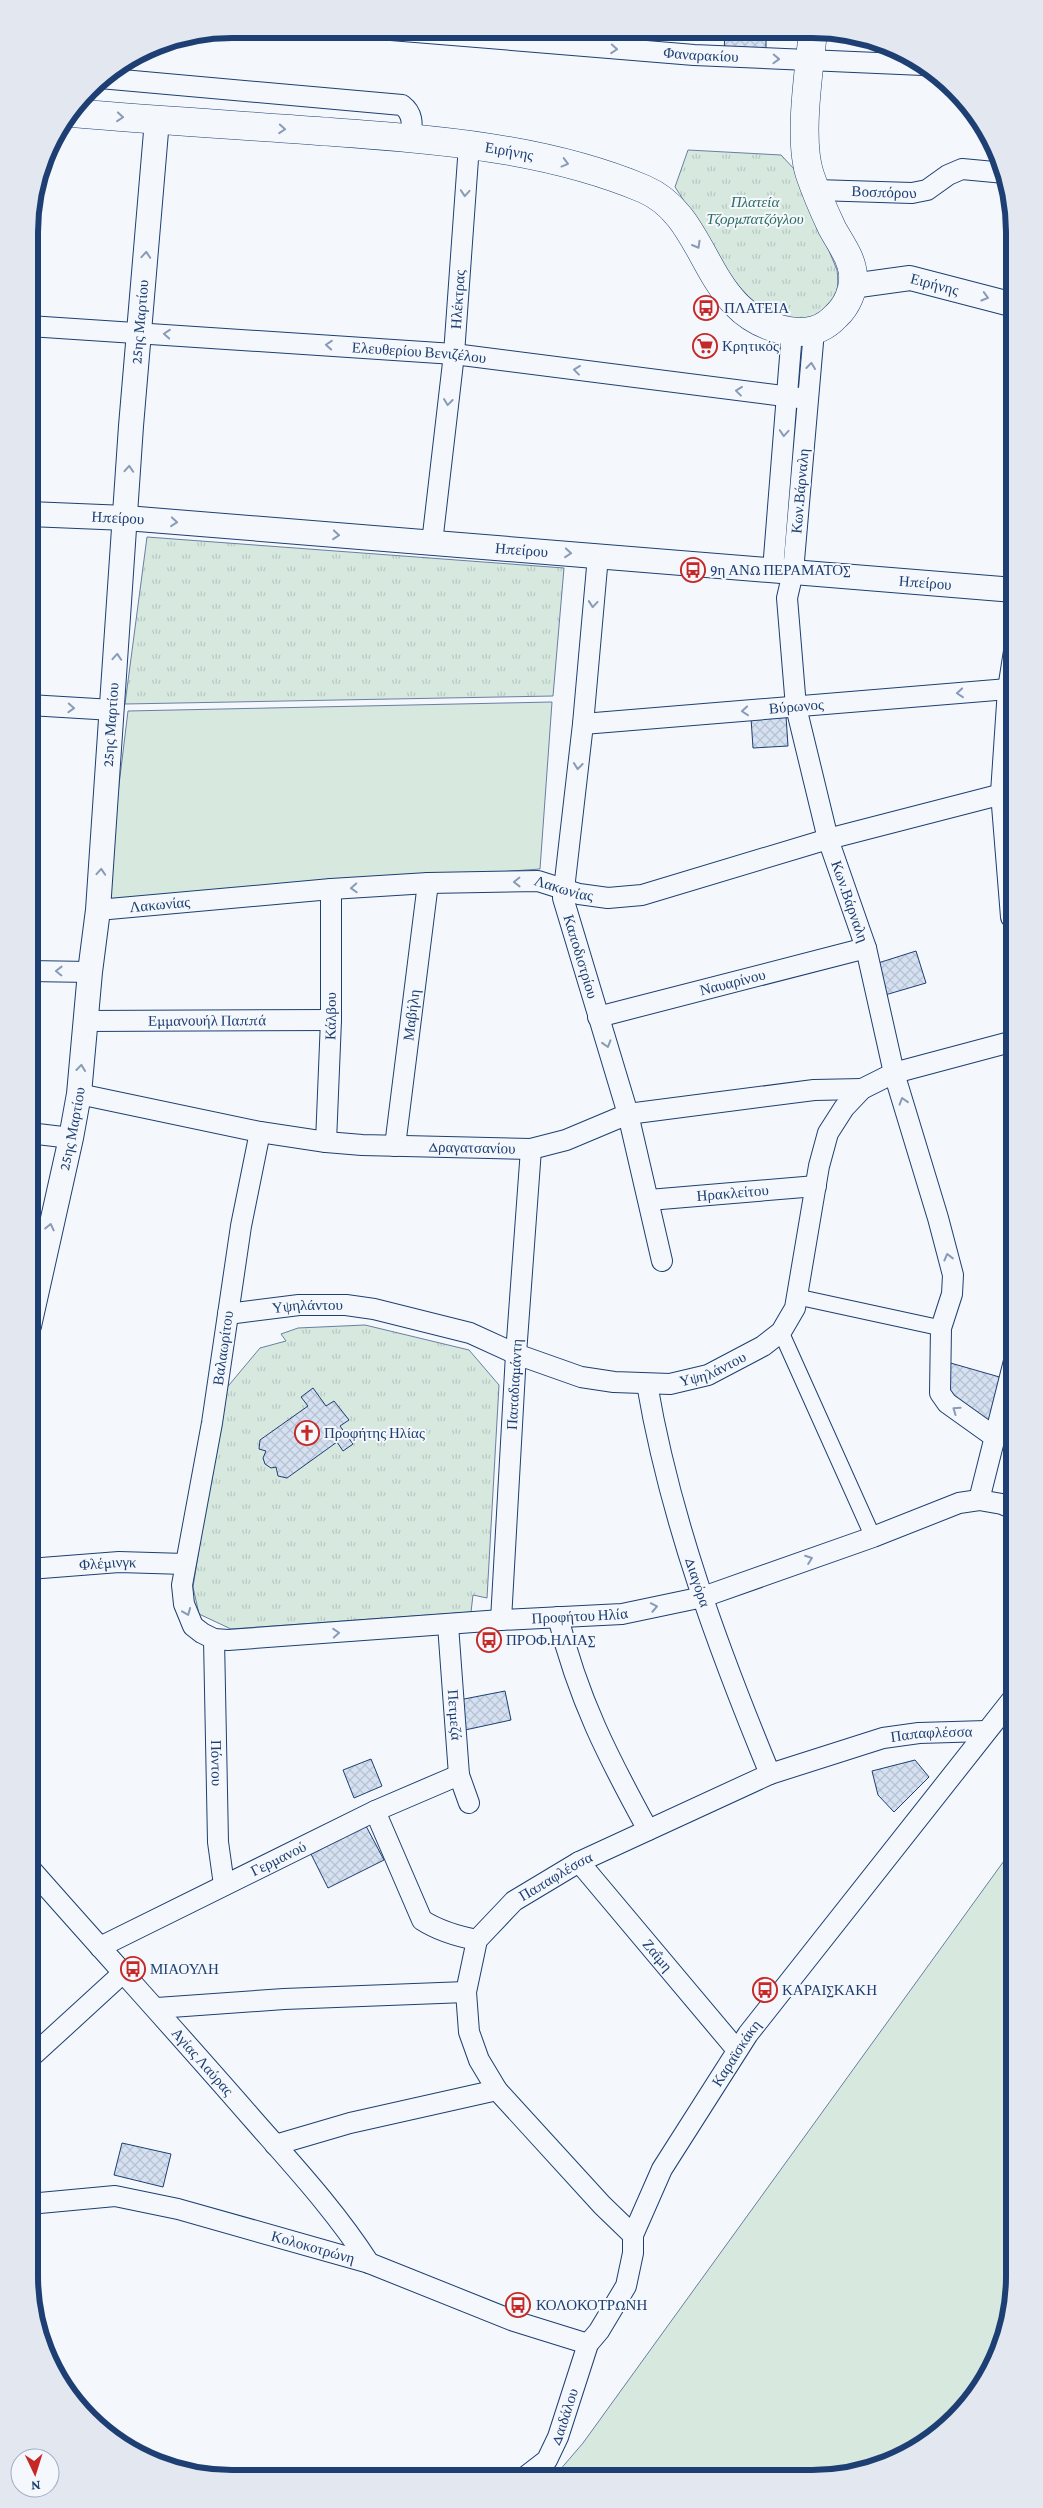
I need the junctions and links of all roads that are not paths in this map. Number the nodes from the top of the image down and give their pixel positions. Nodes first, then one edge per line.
1 (488, 38) edge
2 (812, 38) edge
3 (810, 60) junction
4 (911, 64) edge
5 (112, 79) edge
6 (78, 113) edge
7 (157, 120) junction
8 (411, 139) junction
9 (469, 145) junction
10 (996, 172) edge
11 (816, 190) junction
12 (852, 286) junction
13 (1006, 303) edge
14 (38, 326) edge
15 (140, 332) junction
16 (803, 332) junction
17 (454, 354) junction
18 (787, 397) junction
19 (807, 399) junction
20 (38, 514) edge
21 (126, 518) junction
22 (432, 542) junction
23 (598, 556) junction
24 (783, 571) junction
25 (1006, 589) edge
26 (1006, 689) edge
27 (38, 706) edge
28 (796, 707) junction
29 (113, 710) junction
30 (583, 724) junction
31 (1006, 793) edge
32 (828, 839) junction
33 (428, 883) junction
34 (332, 889) junction
35 (564, 889) junction
36 (98, 910) junction
37 (866, 948) junction
38 (38, 971) edge
39 (90, 972) junction
40 (598, 1017) junction
41 (331, 1020) junction
42 (85, 1021) junction
43 (1006, 1043) edge
44 (894, 1073) junction
45 (862, 1088) junction
46 (79, 1094) junction
47 (628, 1114) junction
48 (260, 1132) junction
49 (38, 1134) edge
50 (71, 1138) junction
51 (326, 1142) junction
52 (395, 1146) junction
53 (531, 1149) junction
54 (816, 1186) junction
55 (649, 1200) junction
56 (662, 1261) dead end
57 (38, 1268) edge
58 (798, 1297) junction
59 (228, 1314) junction
60 (942, 1328) junction
61 (781, 1332) junction
62 (516, 1354) junction
63 (647, 1384) junction
64 (1006, 1395) edge
65 (996, 1438) junction
66 (979, 1500) junction
67 (1006, 1506) edge
68 (874, 1536) junction
69 (185, 1564) junction
70 (38, 1567) edge
71 (703, 1597) junction
72 (558, 1617) junction
73 (501, 1620) junction
74 (448, 1625) junction
75 (214, 1639) junction
76 (1006, 1707) edge
77 (986, 1732) junction
78 (770, 1774) junction
79 (459, 1775) junction
80 (468, 1803) dead end
81 (375, 1811) junction
82 (648, 1830) junction
83 (579, 1862) junction
84 (38, 1877) edge
85 (224, 1886) junction
86 (477, 1940) junction
87 (100, 1947) junction
88 (124, 1972) junction
89 (466, 1992) junction
90 (157, 2008) junction
91 (738, 2050) junction
92 (38, 2051) edge
93 (497, 2090) junction
94 (275, 2145) junction
95 (38, 2203) edge
96 (633, 2235) junction
97 (369, 2263) junction
98 (588, 2344) junction
99 (535, 2470) edge

1 -> 3 street, Φαναρακίου
2 - 3 main road
3 - 4 street, Φαναρακίου
3 - 11 main road
5 - 8 street
6 -> 7 main road, Ειρήνης
7 -> 8 main road, Ειρήνης
15 -> 7 street, 25ης Μαρτίου
8 - 9 main road, Ειρήνης
9 -> 16 main road, Ειρήνης
9 -> 17 street, Ηλέκτρας
10 - 11 street, Βοσπόρου
11 - 12 main road
12 -> 13 street, Ειρήνης
12 - 16 main road
14 - 15 street, Ελευθερίου Βενιζέλου
17 -> 15 street, Ελευθερίου Βενιζέλου
21 -> 15 street, 25ης Μαρτίου
16 - 18 street, Κων.Βάρναλη
19 -> 16 street, Κων.Βάρναλη
18 -> 17 street, Ελευθερίου Βενιζέλου
17 -> 22 street, Ηλέκτρας
18 - 19 street, Ελευθερίου Βενιζέλου
18 -> 24 street, Κων.Βάρναλη
19 - 24 street, Κων.Βάρναλη
20 - 21 street, Ηπείρου
21 -> 22 street, Ηπείρου
29 -> 21 street, 25ης Μαρτίου
22 -> 23 street, Ηπείρου
23 - 24 street, Ηπείρου
23 -> 30 street, Καποδιστρίου
24 - 25 street, Ηπείρου
24 - 28 street, Κων.Βάρναλη
26 -> 28 street, Βύρωνος
27 -> 29 street
28 -> 30 street, Βύρωνος
28 - 32 street, Κων.Βάρναλη
36 -> 29 street, 25ης Μαρτίου
30 -> 35 street, Καποδιστρίου
31 - 32 street, Λακωνίας
32 - 35 street, Λακωνίας
32 - 37 street, Κων.Βάρναλη
33 -> 34 street, Λακωνίας
35 -> 33 street, Λακωνίας
33 - 52 street, Μαβήλη
34 - 36 street, Λακωνίας
34 - 41 street, Κάλβου
35 - 40 street, Καποδιστρίου
36 - 39 street, 25ης Μαρτίου
37 - 40 street, Ναυαρίνου
37 - 44 street, Κων.Βάρναλη
39 -> 38 street
39 - 42 street, 25ης Μαρτίου
40 -> 47 street, Καποδιστρίου
41 - 42 street, Εμμανουήλ Παππά
41 - 51 street, Κάλβου
46 -> 42 street, 25ης Μαρτίου
43 - 44 street, Υψηλάντου
44 - 45 street, Υψηλάντου
60 -> 44 street, Κων.Βάρναλη
45 - 47 street, Δραγατσανίου
45 - 54 street, Υψηλάντου
46 - 48 street, Δραγατσανίου
46 - 50 street, 25ης Μαρτίου
47 - 53 street, Δραγατσανίου
47 - 55 street, Καποδιστρίου
48 - 51 street, Δραγατσανίου
48 - 59 street, Βαλαωρίτου
49 - 50 street
57 -> 50 street, 25ης Μαρτίου
51 - 52 street, Δραγατσανίου
52 - 53 street, Δραγατσανίου
53 - 62 street, Παπαδιαμάντη
54 - 55 street, Ηρακλείτου
54 - 58 street, Υψηλάντου
55 - 56 street, Καποδιστρίου
58 - 60 street
58 - 61 street, Υψηλάντου
59 - 62 street, Υψηλάντου
59 - 69 street, Βαλαωρίτου
65 -> 60 street, Κων.Βάρναλη
61 - 63 street, Υψηλάντου
61 - 68 street
62 - 63 street, Υψηλάντου
62 - 73 street, Παπαδιαμάντη
63 - 71 street, Διαγόρα
64 - 65 street
65 - 66 street
66 - 67 street, Προφήτου Ηλία
66 - 68 street, Προφήτου Ηλία
71 -> 68 street, Προφήτου Ηλία
69 - 70 street, Φλέμινγκ
69 -> 75 street
72 -> 71 street, Προφήτου Ηλία
71 - 78 street, Διαγόρα
72 - 73 street, Προφήτου Ηλία
72 - 82 street
73 - 74 street, Προφήτου Ηλία
75 -> 74 street, Προφήτου Ηλία
74 - 79 street, Πετμεζά
75 - 85 street, Πόντου
76 - 77 street, Καραϊσκάκη
77 - 78 street, Παπαφλέσσα
77 - 91 street, Καραϊσκάκη
78 - 82 street, Παπαφλέσσα
79 - 80 street, Πετμεζά
79 - 81 street, Γερμανού
81 - 85 street, Γερμανού
81 - 86 street
82 - 83 street, Παπαφλέσσα
83 - 86 street, Παπαφλέσσα
83 - 91 street, Ζαΐμη
84 - 87 street, Αγίας Λαύρας
85 - 87 street, Γερμανού
86 - 89 street
87 - 88 street, Αγίας Λαύρας
88 - 90 street, Αγίας Λαύρας
88 - 92 street
89 - 90 street
89 - 93 street
90 - 94 street, Αγίας Λαύρας
91 - 96 street, Καραϊσκάκη
93 - 94 street
93 - 96 street
94 - 97 street, Αγίας Λαύρας
95 - 97 street, Κολοκοτρώνη
96 - 98 street, Καραϊσκάκη
97 - 98 street, Κολοκοτρώνη
98 - 99 street, Δαιδάλου

